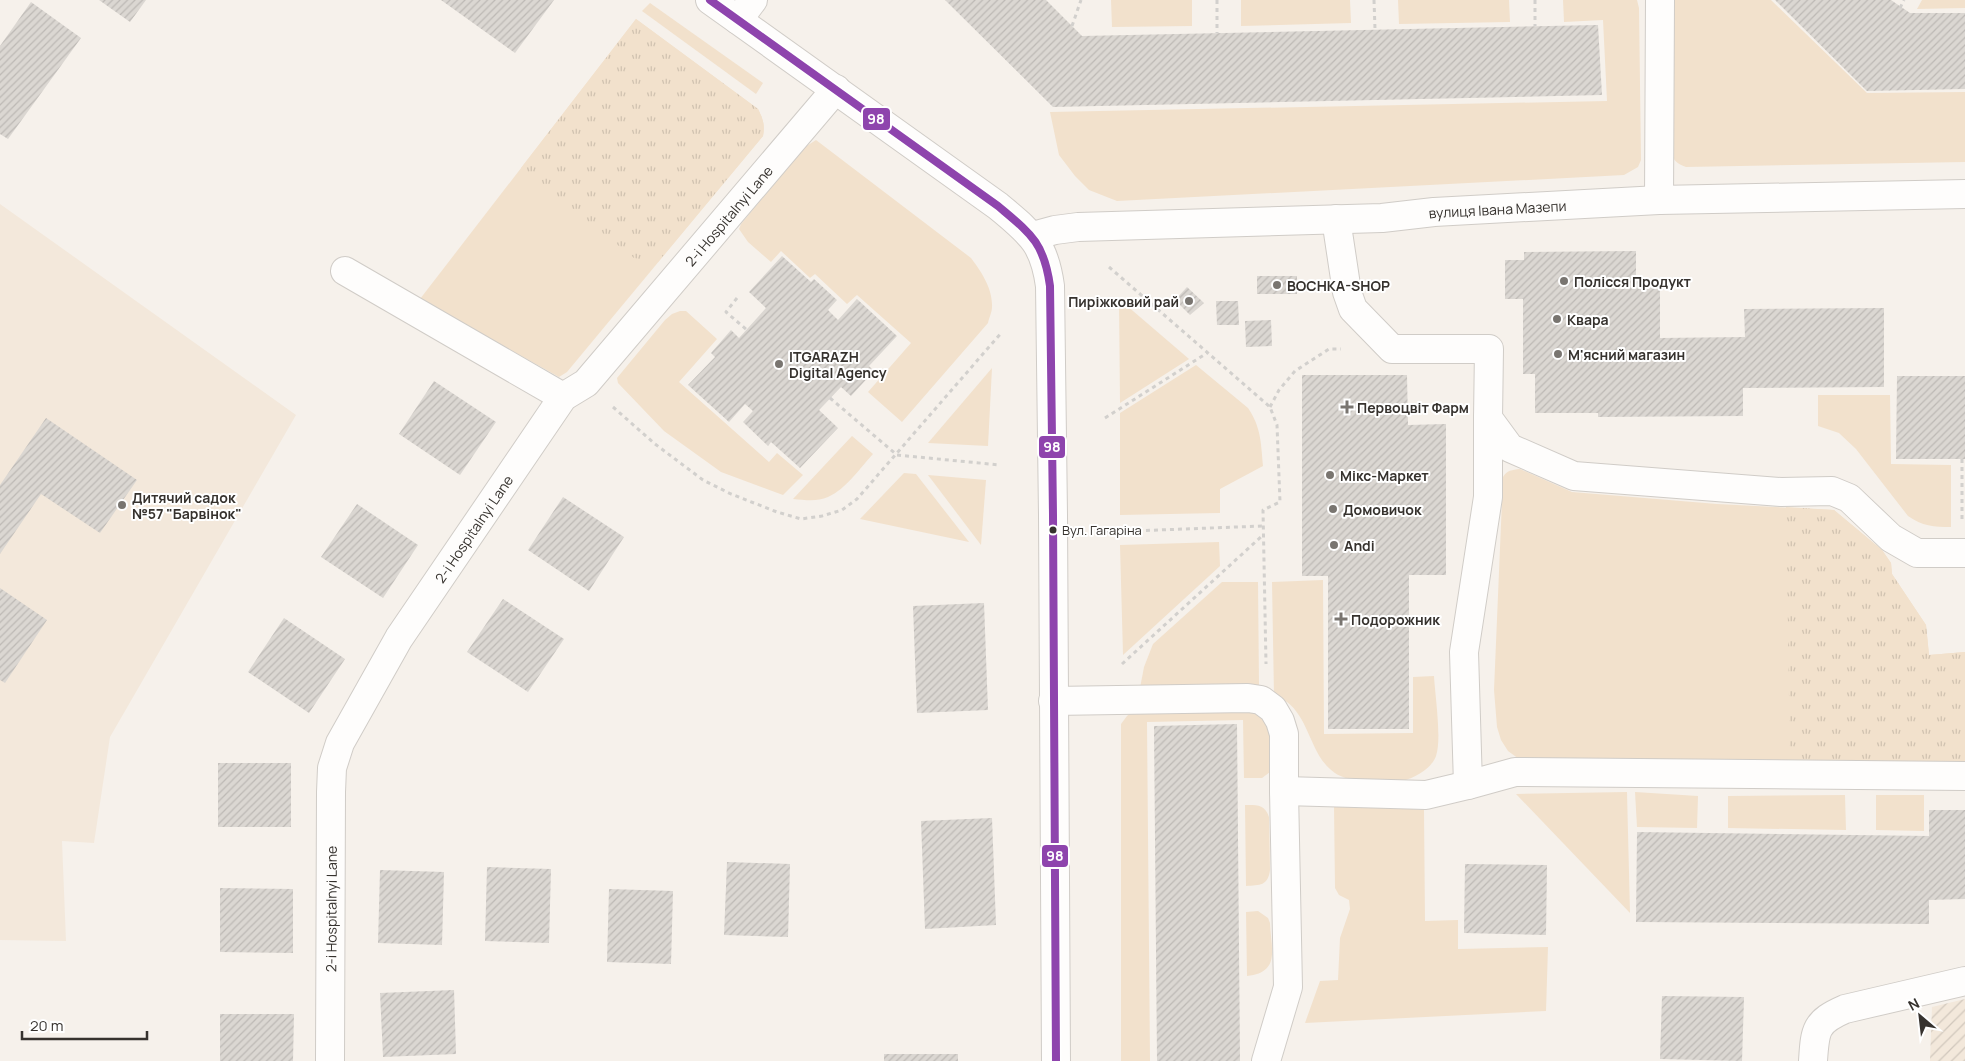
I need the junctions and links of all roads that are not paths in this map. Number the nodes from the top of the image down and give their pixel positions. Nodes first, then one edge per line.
1 (710, 0) edge
2 (1660, 0) edge
3 (746, 10) edge
4 (836, 89) junction
5 (1965, 194) edge
6 (1659, 200) junction
7 (1336, 219) junction
8 (1033, 236) junction
9 (345, 272) dead end
10 (563, 397) junction
11 (1488, 418) junction
12 (1964, 553) edge
13 (1053, 701) junction
14 (1965, 776) edge
15 (1468, 785) junction
16 (1284, 791) junction
17 (1965, 981) edge
18 (330, 1061) edge
19 (1056, 1061) edge
20 (1266, 1061) edge
21 (1813, 1061) edge

1 - 3 street
2 - 6 street
3 - 4 street
4 - 8 street
4 - 10 street, 2-i Hospitalnyi Lane
5 - 6 street, вулиця Івана Мазепи
6 - 7 street, вулиця Івана Мазепи
7 - 8 street, вулиця Івана Мазепи
7 - 11 street
8 - 13 street
9 - 10 street
10 - 18 street, 2-i Hospitalnyi Lane
11 - 12 street
11 - 15 street
13 - 16 street
13 - 19 street
14 - 15 street
15 - 16 street
16 - 20 street
17 - 21 street

